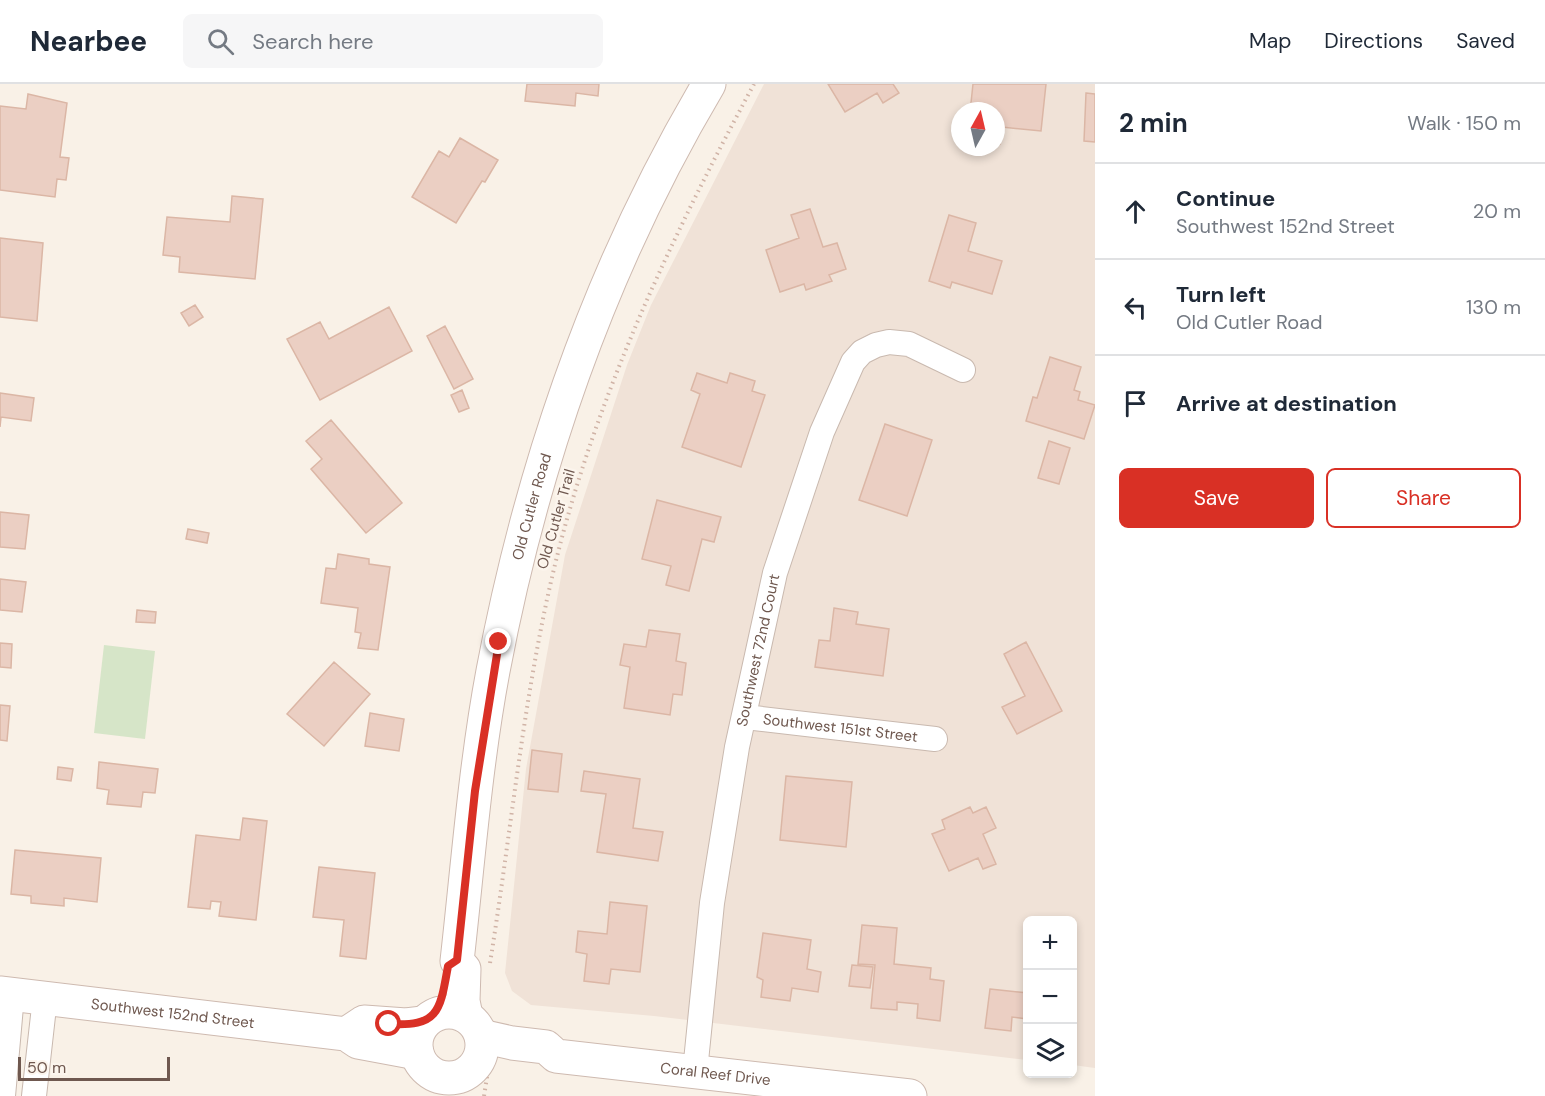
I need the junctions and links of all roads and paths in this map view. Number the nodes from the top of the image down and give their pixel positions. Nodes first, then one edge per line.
1 (709, 84) edge
2 (754, 84) edge
3 (963, 370) dead end
4 (745, 717) junction
5 (935, 739) dead end
6 (488, 971) dead end
7 (6, 994) edge
8 (45, 998) junction
9 (450, 1060) edge
10 (695, 1071) junction
11 (753, 1088) edge
12 (3, 1096) edge
13 (34, 1096) edge
14 (484, 1096) edge
15 (910, 1096) edge

1 - 9 main road, Old Cutler Road
2 - 6 path, Old Cutler Trail
3 - 4 street, Southwest 72nd Court
4 - 5 street, Southwest 151st Street
4 - 10 street, Southwest 72nd Court
7 - 8 main road, Southwest 152nd Street
7 - 12 street
8 - 9 main road, Southwest 152nd Street
8 - 13 street
9 - 10 main road, Coral Reef Drive
9 - 14 path
10 - 11 main road, Coral Reef Drive
11 - 15 main road, Coral Reef Drive

